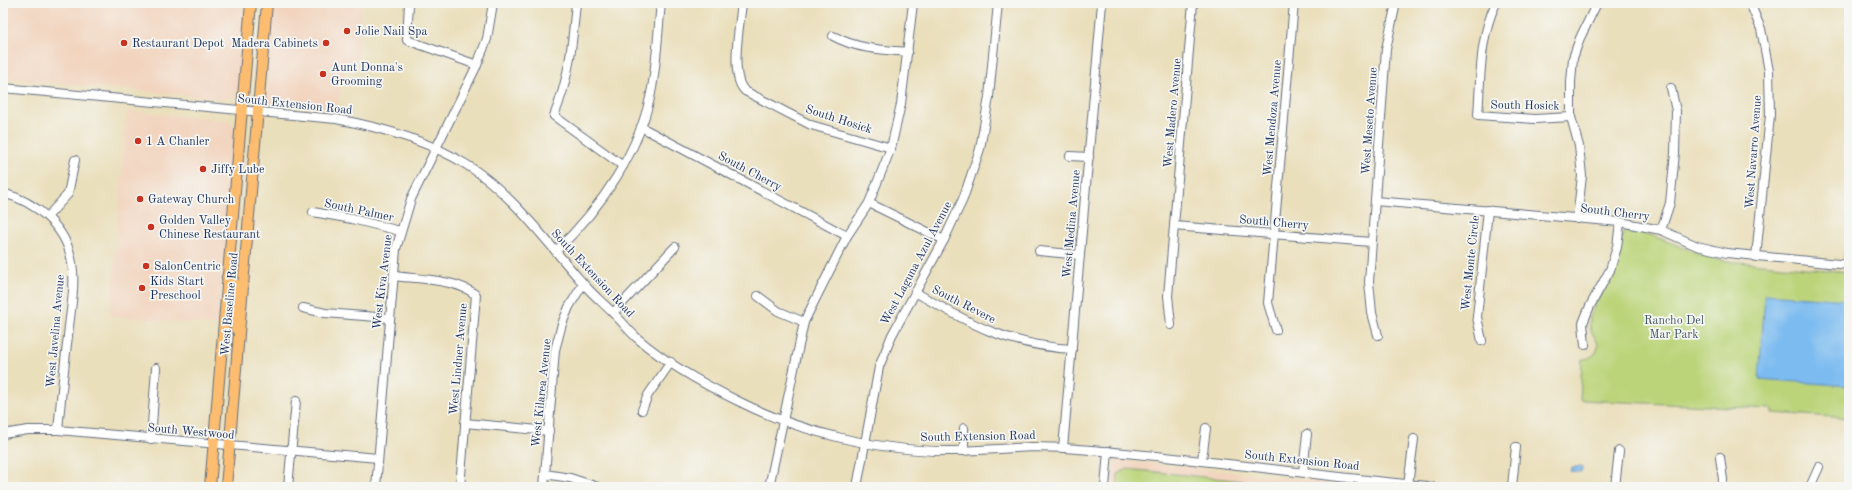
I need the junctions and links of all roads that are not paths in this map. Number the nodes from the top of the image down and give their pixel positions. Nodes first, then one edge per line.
1 (251, 3) edge
2 (267, 3) edge
3 (409, 3) edge
4 (493, 3) edge
5 (576, 3) edge
6 (661, 3) edge
7 (742, 3) edge
8 (913, 3) edge
9 (998, 3) edge
10 (1102, 3) edge
11 (1193, 3) edge
12 (1294, 3) edge
13 (1396, 3) edge
14 (1496, 3) edge
15 (1597, 3) edge
16 (1750, 3) edge
17 (833, 36) dead end
18 (908, 52) junction
19 (477, 65) junction
20 (3, 88) edge
21 (1671, 88) dead end
22 (242, 110) junction
23 (258, 112) junction
24 (1572, 118) junction
25 (641, 127) junction
26 (435, 148) junction
27 (890, 148) junction
28 (1070, 156) dead end
29 (1089, 157) junction
30 (75, 160) dead end
31 (623, 166) junction
32 (3, 193) edge
33 (1375, 201) junction
34 (869, 203) junction
35 (1488, 210) junction
36 (313, 212) dead end
37 (47, 217) junction
38 (1577, 219) junction
39 (1620, 222) junction
40 (1174, 226) junction
41 (1661, 230) junction
42 (400, 231) junction
43 (1274, 235) junction
44 (847, 236) junction
45 (944, 240) junction
46 (1371, 242) junction
47 (675, 247) dead end
48 (556, 250) junction
49 (1849, 250) edge
50 (1039, 251) dead end
51 (1080, 255) junction
52 (1756, 257) junction
53 (1848, 265) edge
54 (394, 276) junction
55 (227, 277) junction
56 (583, 284) junction
57 (915, 292) junction
58 (758, 296) dead end
59 (303, 308) dead end
60 (613, 313) junction
61 (390, 318) junction
62 (804, 322) junction
63 (1172, 325) dead end
64 (1276, 330) dead end
65 (1378, 335) dead end
66 (1482, 341) dead end
67 (238, 345) junction
68 (1585, 345) dead end
69 (1072, 349) junction
70 (671, 362) junction
71 (156, 368) dead end
72 (296, 401) dead end
73 (642, 410) dead end
74 (784, 420) junction
75 (465, 423) junction
76 (964, 428) dead end
77 (1206, 428) dead end
78 (58, 430) junction
79 (549, 431) junction
80 (3, 434) edge
81 (1307, 434) dead end
82 (151, 439) junction
83 (1414, 439) dead end
84 (866, 443) junction
85 (214, 445) junction
86 (230, 446) junction
87 (1516, 447) dead end
88 (1063, 448) junction
89 (291, 451) junction
90 (964, 451) junction
91 (1108, 451) junction
92 (1619, 451) dead end
93 (1720, 457) dead end
94 (378, 458) junction
95 (1202, 460) junction
96 (1819, 467) dead end
97 (1303, 472) junction
98 (545, 474) junction
99 (1372, 483) edge
100 (1408, 485) junction
101 (210, 487) edge
102 (226, 487) edge
103 (288, 487) edge
104 (376, 487) edge
105 (460, 487) edge
106 (544, 487) edge
107 (598, 487) edge
108 (769, 487) edge
109 (857, 487) edge
110 (1105, 487) edge
111 (1436, 487) edge
112 (1512, 487) edge
113 (1615, 487) edge
114 (1722, 487) edge
115 (1810, 487) edge

1 - 22 main road, West Baseline Road
2 - 23 main road, West Baseline Road
3 - 19 street
4 - 19 street, West Kiva Avenue
5 - 31 street
6 - 25 street
7 - 27 street, South Hosick
8 - 18 street
9 - 45 street, West Laguna Azul Avenue
10 - 29 street, West Medina Avenue
11 - 40 street, West Madero Avenue
12 - 43 street, West Mendoza Avenue
13 - 33 street, West Meseto Avenue
14 - 24 street, South Hosick
15 - 24 street
16 - 52 street, West Navarro Avenue
17 - 18 street
18 - 27 street
19 - 26 street, West Kiva Avenue
20 - 22 street, South Extension Road
21 - 41 street
22 - 23 street, South Extension Road
22 - 55 main road, West Baseline Road
23 - 26 street, South Extension Road
23 - 67 main road, West Baseline Road
24 - 38 street
25 - 31 street
25 - 44 street, South Cherry
26 - 42 street, West Kiva Avenue
26 - 48 street, South Extension Road
27 - 34 street
28 - 29 street
29 - 51 street, West Medina Avenue
30 - 37 street
31 - 48 street
32 - 37 street
33 - 35 street, South Cherry
33 - 46 street, West Meseto Avenue
34 - 44 street
34 - 45 street
35 - 38 street, South Cherry
35 - 66 street, West Monte Circle
36 - 42 street, South Palmer
37 - 78 street, West Javelina Avenue
38 - 39 street, South Cherry
39 - 41 street, South Cherry
39 - 68 street
40 - 43 street, South Cherry
40 - 63 street, West Madero Avenue
41 - 52 street, South Cherry
42 - 54 street, West Kiva Avenue
43 - 46 street, South Cherry
43 - 64 street, West Mendoza Avenue
44 - 62 street
45 - 57 street, West Laguna Azul Avenue
46 - 65 street, West Meseto Avenue
47 - 60 street
48 - 56 street, South Extension Road
49 - 53 street
50 - 51 street
51 - 69 street, West Medina Avenue
52 - 53 street, South Cherry
54 - 61 street, West Kiva Avenue
54 - 75 street, West Lindner Avenue
55 - 67 main road
55 - 85 main road, West Baseline Road
56 - 60 street, South Extension Road
56 - 79 street, West Kilarea Avenue
57 - 69 street, South Revere
57 - 84 street, West Laguna Azul Avenue
58 - 62 street
59 - 61 street
60 - 70 street, South Extension Road
61 - 94 street, West Kiva Avenue
62 - 74 street
67 - 86 main road, West Baseline Road
69 - 88 street, West Medina Avenue
70 - 73 street
70 - 74 street, South Extension Road
71 - 82 street
72 - 89 street
74 - 84 street, South Extension Road
74 - 108 street
75 - 79 street
75 - 105 street, West Lindner Avenue
76 - 90 street
77 - 95 street
78 - 80 street, South Westwood
78 - 82 street, South Westwood
79 - 98 street, West Kilarea Avenue
81 - 97 street
82 - 85 street, South Westwood
83 - 100 street
84 - 90 street, South Extension Road
84 - 109 street, West Laguna Azul Avenue
85 - 86 street, South Westwood
85 - 101 main road, West Baseline Road
86 - 89 street, South Westwood
86 - 102 main road, West Baseline Road
87 - 112 street
88 - 90 street, South Extension Road
88 - 91 street, South Extension Road
89 - 94 street, South Westwood
89 - 103 street
91 - 95 street, South Extension Road
91 - 110 street
92 - 113 street
93 - 114 street
94 - 104 street, West Kiva Avenue
95 - 97 street, South Extension Road
96 - 115 street
97 - 99 street, South Extension Road
98 - 106 street, West Kilarea Avenue
98 - 107 street
99 - 100 street, South Extension Road
100 - 111 street, South Extension Road

